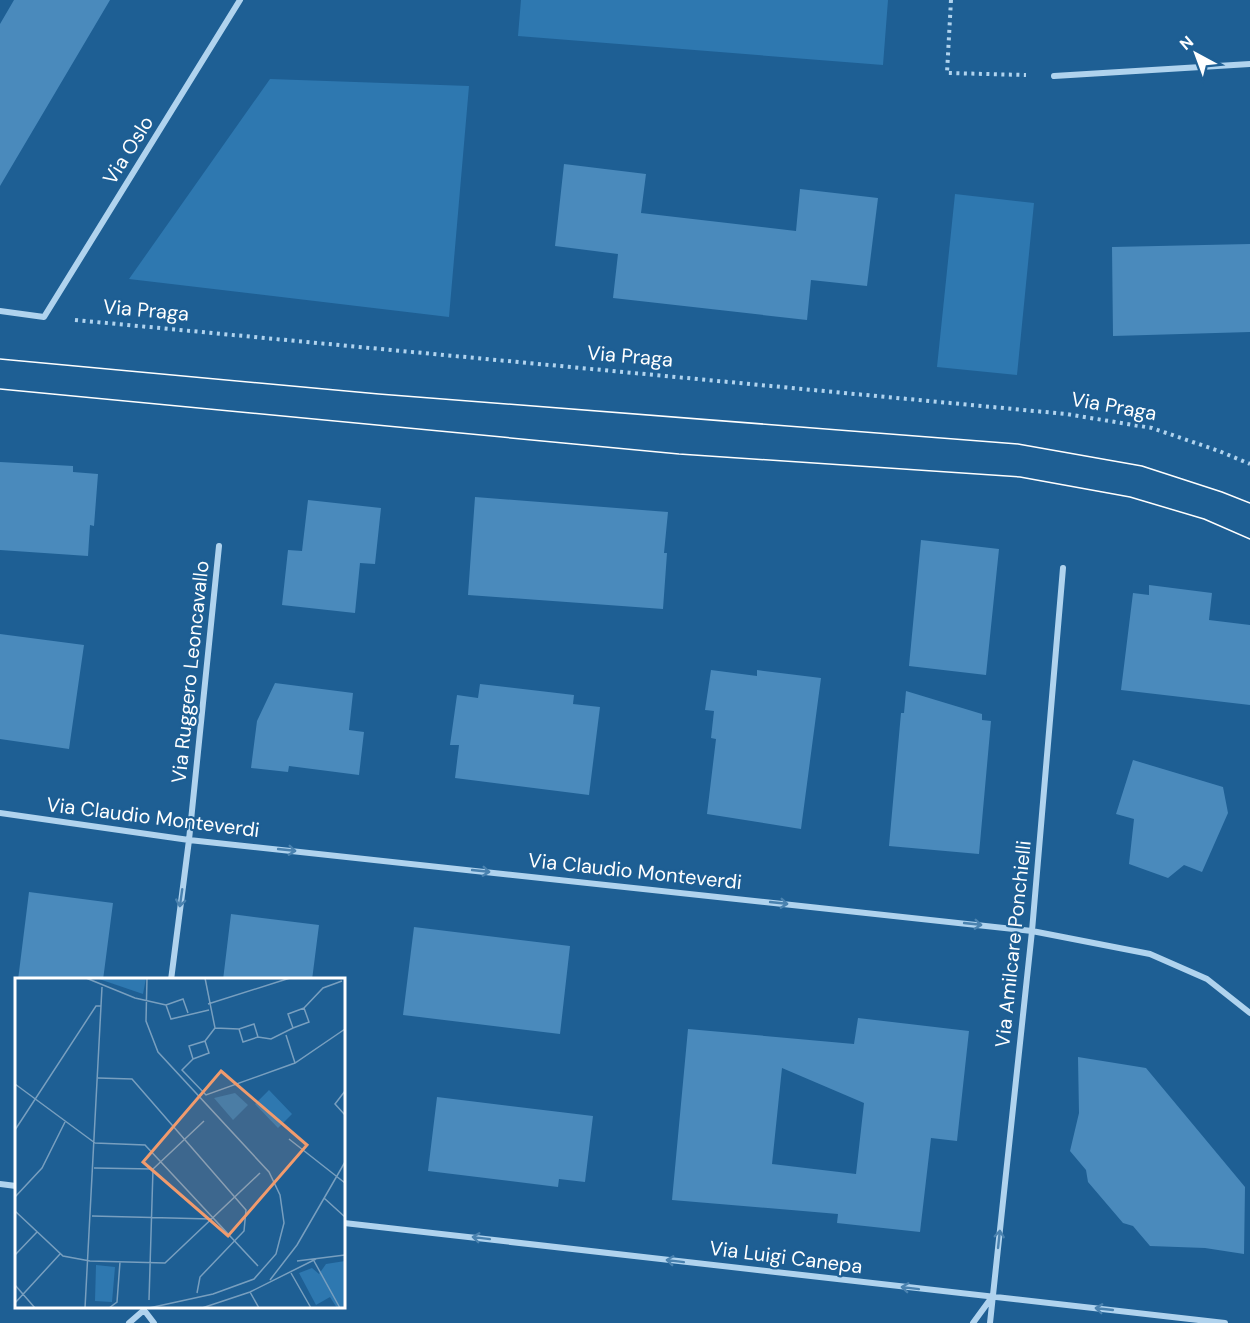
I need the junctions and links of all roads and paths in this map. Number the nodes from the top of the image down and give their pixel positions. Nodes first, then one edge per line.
1 (240, 0) edge
2 (951, 0) edge
3 (1250, 64) edge
4 (1054, 76) joint
5 (0, 311) edge
6 (44, 317) junction
7 (1250, 464) edge
8 (219, 546) dead end
9 (1063, 568) dead end
10 (0, 813) edge
11 (189, 840) junction
12 (1032, 931) junction
13 (171, 978) edge
14 (1250, 1013) edge
15 (0, 1184) edge
16 (15, 1186) edge
17 (345, 1223) edge
18 (992, 1297) junction
19 (144, 1308) edge
20 (129, 1323) edge
21 (154, 1323) edge
22 (973, 1323) edge
23 (990, 1323) edge
24 (1224, 1323) edge

1 - 6 street, Via Oslo
2 - 4 path
3 - 4 street
5 - 6 street
6 - 7 path, Via Praga
8 - 11 street, Via Ruggero Leoncavallo
9 - 12 street, Via Amilcare Ponchielli
10 - 11 street, Via Claudio Monteverdi
11 -> 12 street, Via Claudio Monteverdi
11 -> 13 street, Via Ruggero Leoncavallo
12 - 14 street, Via Claudio Monteverdi
18 -> 12 street, Via Amilcare Ponchielli
15 - 16 street
18 -> 17 street, Via Luigi Canepa
18 - 22 street
18 - 23 street, Via Amilcare Ponchielli
24 -> 18 street, Via Luigi Canepa
19 - 20 street
19 - 21 street

